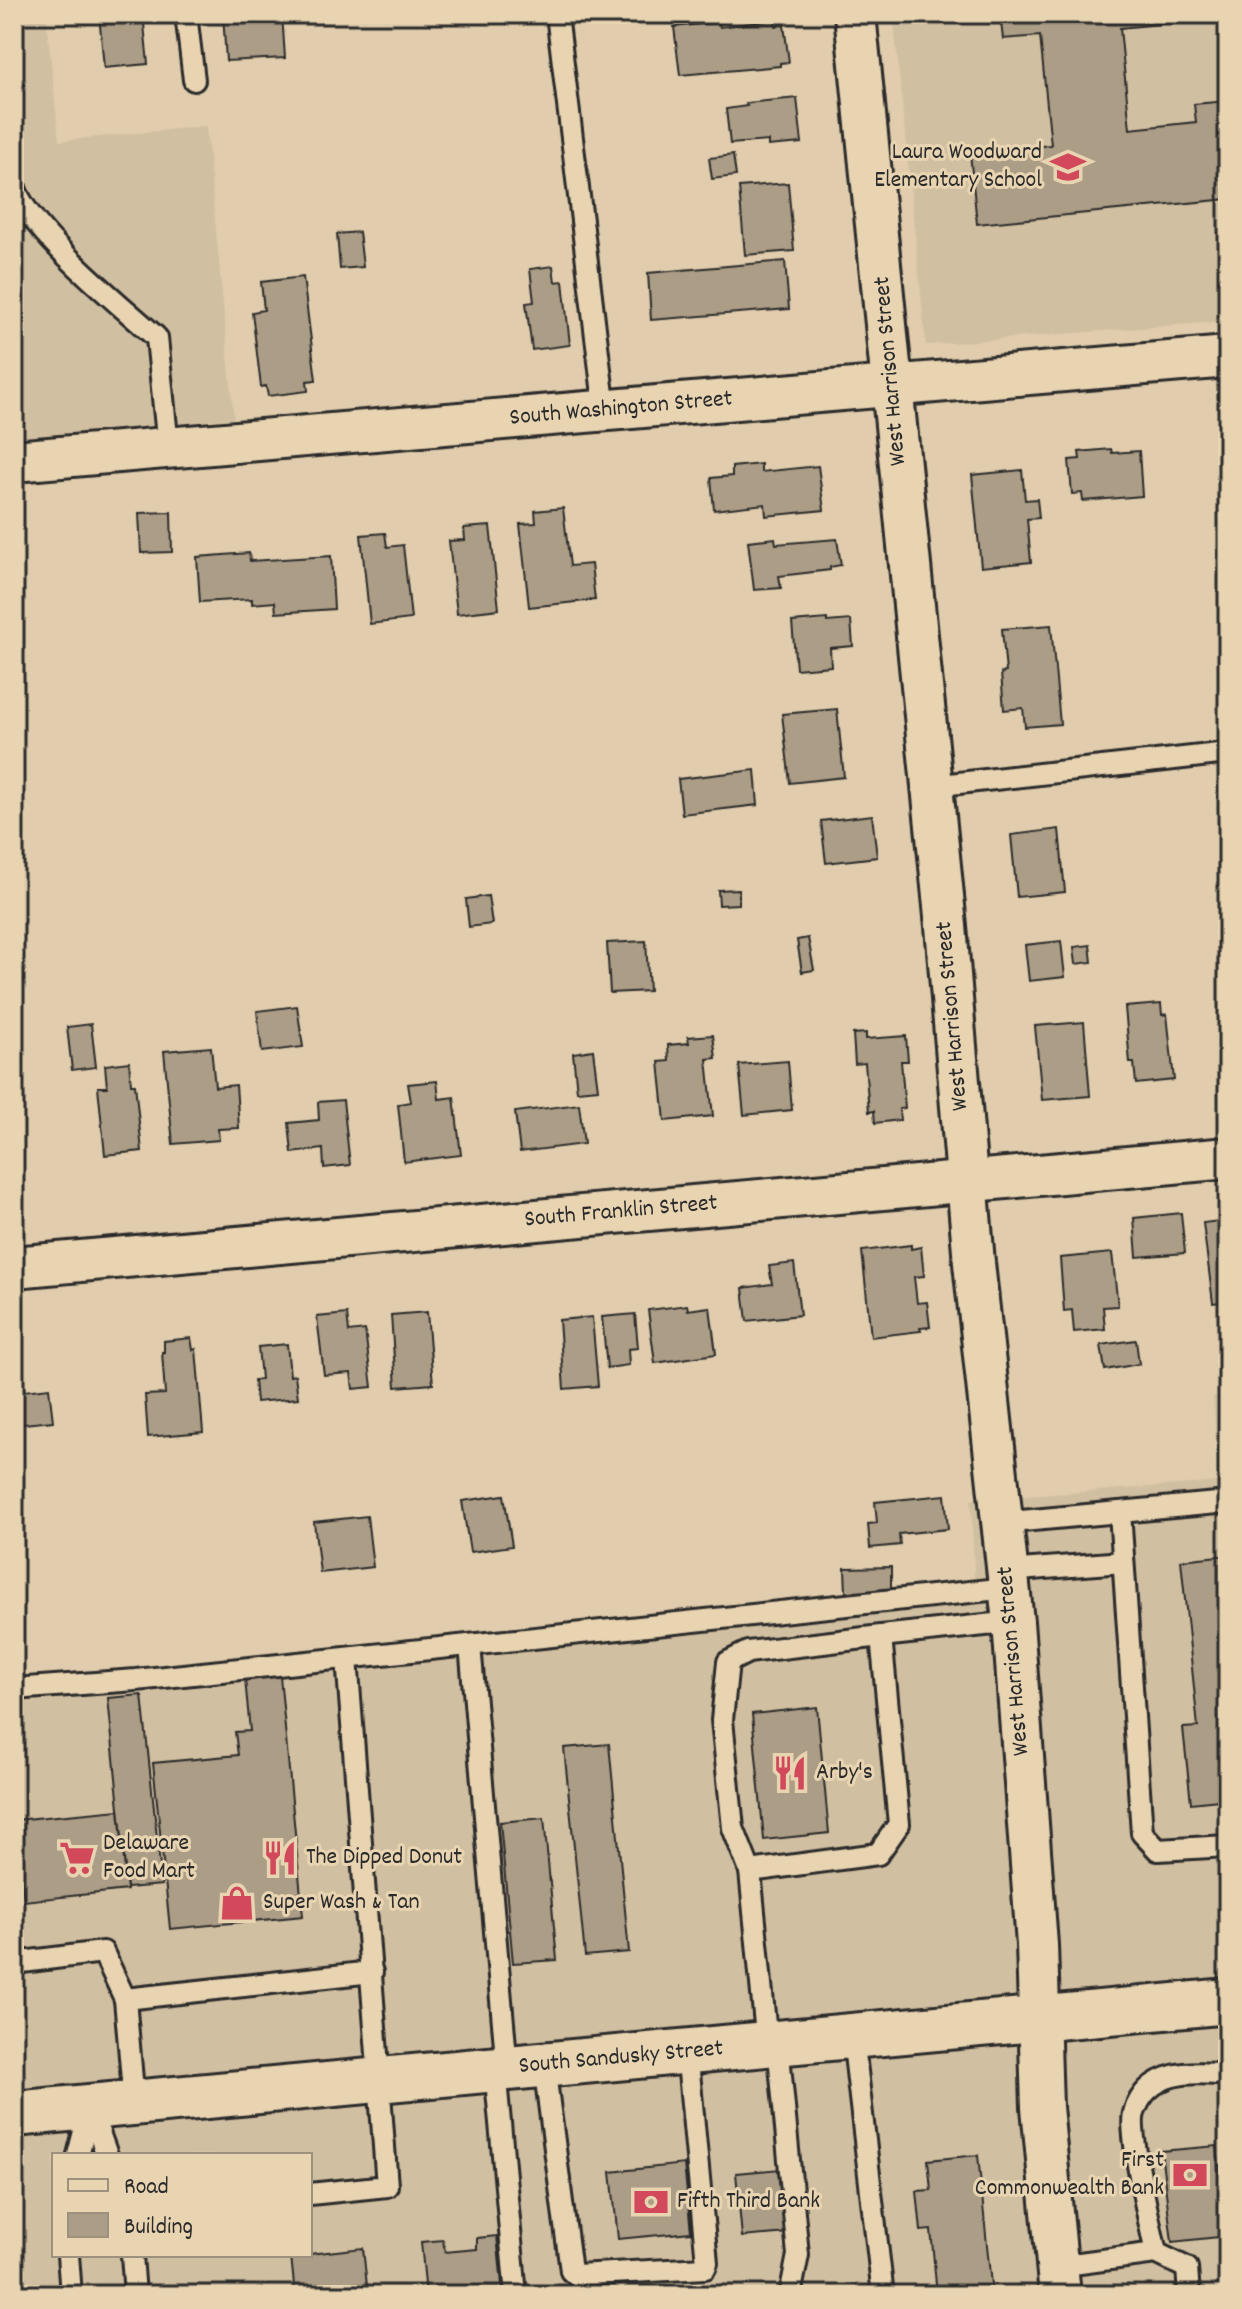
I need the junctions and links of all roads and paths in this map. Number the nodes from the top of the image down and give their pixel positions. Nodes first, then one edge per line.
1 (186, 14) edge
2 (557, 14) edge
3 (855, 14) edge
4 (194, 80) dead end
5 (14, 185) edge
6 (1228, 357) edge
7 (893, 387) junction
8 (605, 411) junction
9 (168, 447) junction
10 (14, 461) edge
11 (1228, 753) edge
12 (932, 786) junction
13 (1228, 1158) edge
14 (967, 1180) junction
15 (14, 1267) edge
16 (1228, 1502) edge
17 (1120, 1512) junction
18 (1000, 1523) junction
19 (1123, 1562) junction
20 (1009, 1594) junction
21 (881, 1636) junction
22 (470, 1645) junction
23 (347, 1658) junction
24 (14, 1689) edge
25 (1228, 1846) edge
26 (750, 1871) junction
27 (14, 1963) edge
28 (372, 1972) junction
29 (125, 1999) junction
30 (1228, 2001) edge
31 (1038, 2019) junction
32 (853, 2037) junction
33 (772, 2044) junction
34 (687, 2051) junction
35 (515, 2068) junction
36 (1228, 2075) edge
37 (379, 2081) junction
38 (134, 2103) junction
39 (90, 2108) junction
40 (14, 2114) edge
41 (79, 2153) edge
42 (106, 2153) edge
43 (312, 2194) edge
44 (1156, 2253) junction
45 (68, 2257) edge
46 (132, 2257) edge
47 (1058, 2281) edge
48 (71, 2295) edge
49 (135, 2295) edge
50 (516, 2295) edge
51 (790, 2295) edge
52 (883, 2295) edge
53 (1189, 2295) edge

1 - 4 lane
2 - 8 lane
3 - 7 street, West Harrison Street
5 - 9 lane
6 - 7 street, South Washington Street
7 - 8 street, South Washington Street
7 - 12 street, West Harrison Street
8 - 9 street, South Washington Street
9 - 10 street, South Washington Street
11 - 12 lane
12 - 14 street, West Harrison Street
13 - 14 street, South Franklin Street
14 - 15 street, South Franklin Street
14 - 18 street, West Harrison Street
16 - 17 lane
17 - 18 lane
17 - 19 lane
18 - 20 street, West Harrison Street
19 - 20 lane
19 - 25 lane
20 - 21 lane
20 - 22 lane
20 - 31 street, West Harrison Street
21 - 26 lane
21 - 26 lane
22 - 23 lane
22 - 35 lane
23 - 24 lane
23 - 28 lane
26 - 33 lane
27 - 29 lane
28 - 29 lane
28 - 37 lane
29 - 38 lane
30 - 31 street, South Sandusky Street
31 - 32 street, South Sandusky Street
31 - 47 street, West Harrison Street
32 - 33 street, South Sandusky Street
32 - 52 lane
33 - 34 street, South Sandusky Street
33 - 51 lane
34 - 35 street, South Sandusky Street
34 - 35 lane
35 - 37 street, South Sandusky Street
35 - 50 lane
36 - 44 lane
37 - 38 street, South Sandusky Street
37 - 43 lane
38 - 39 street, South Sandusky Street
39 - 40 street, South Sandusky Street
39 - 41 lane
39 - 42 lane
44 - 47 lane
44 - 53 lane
45 - 48 lane
46 - 49 lane

